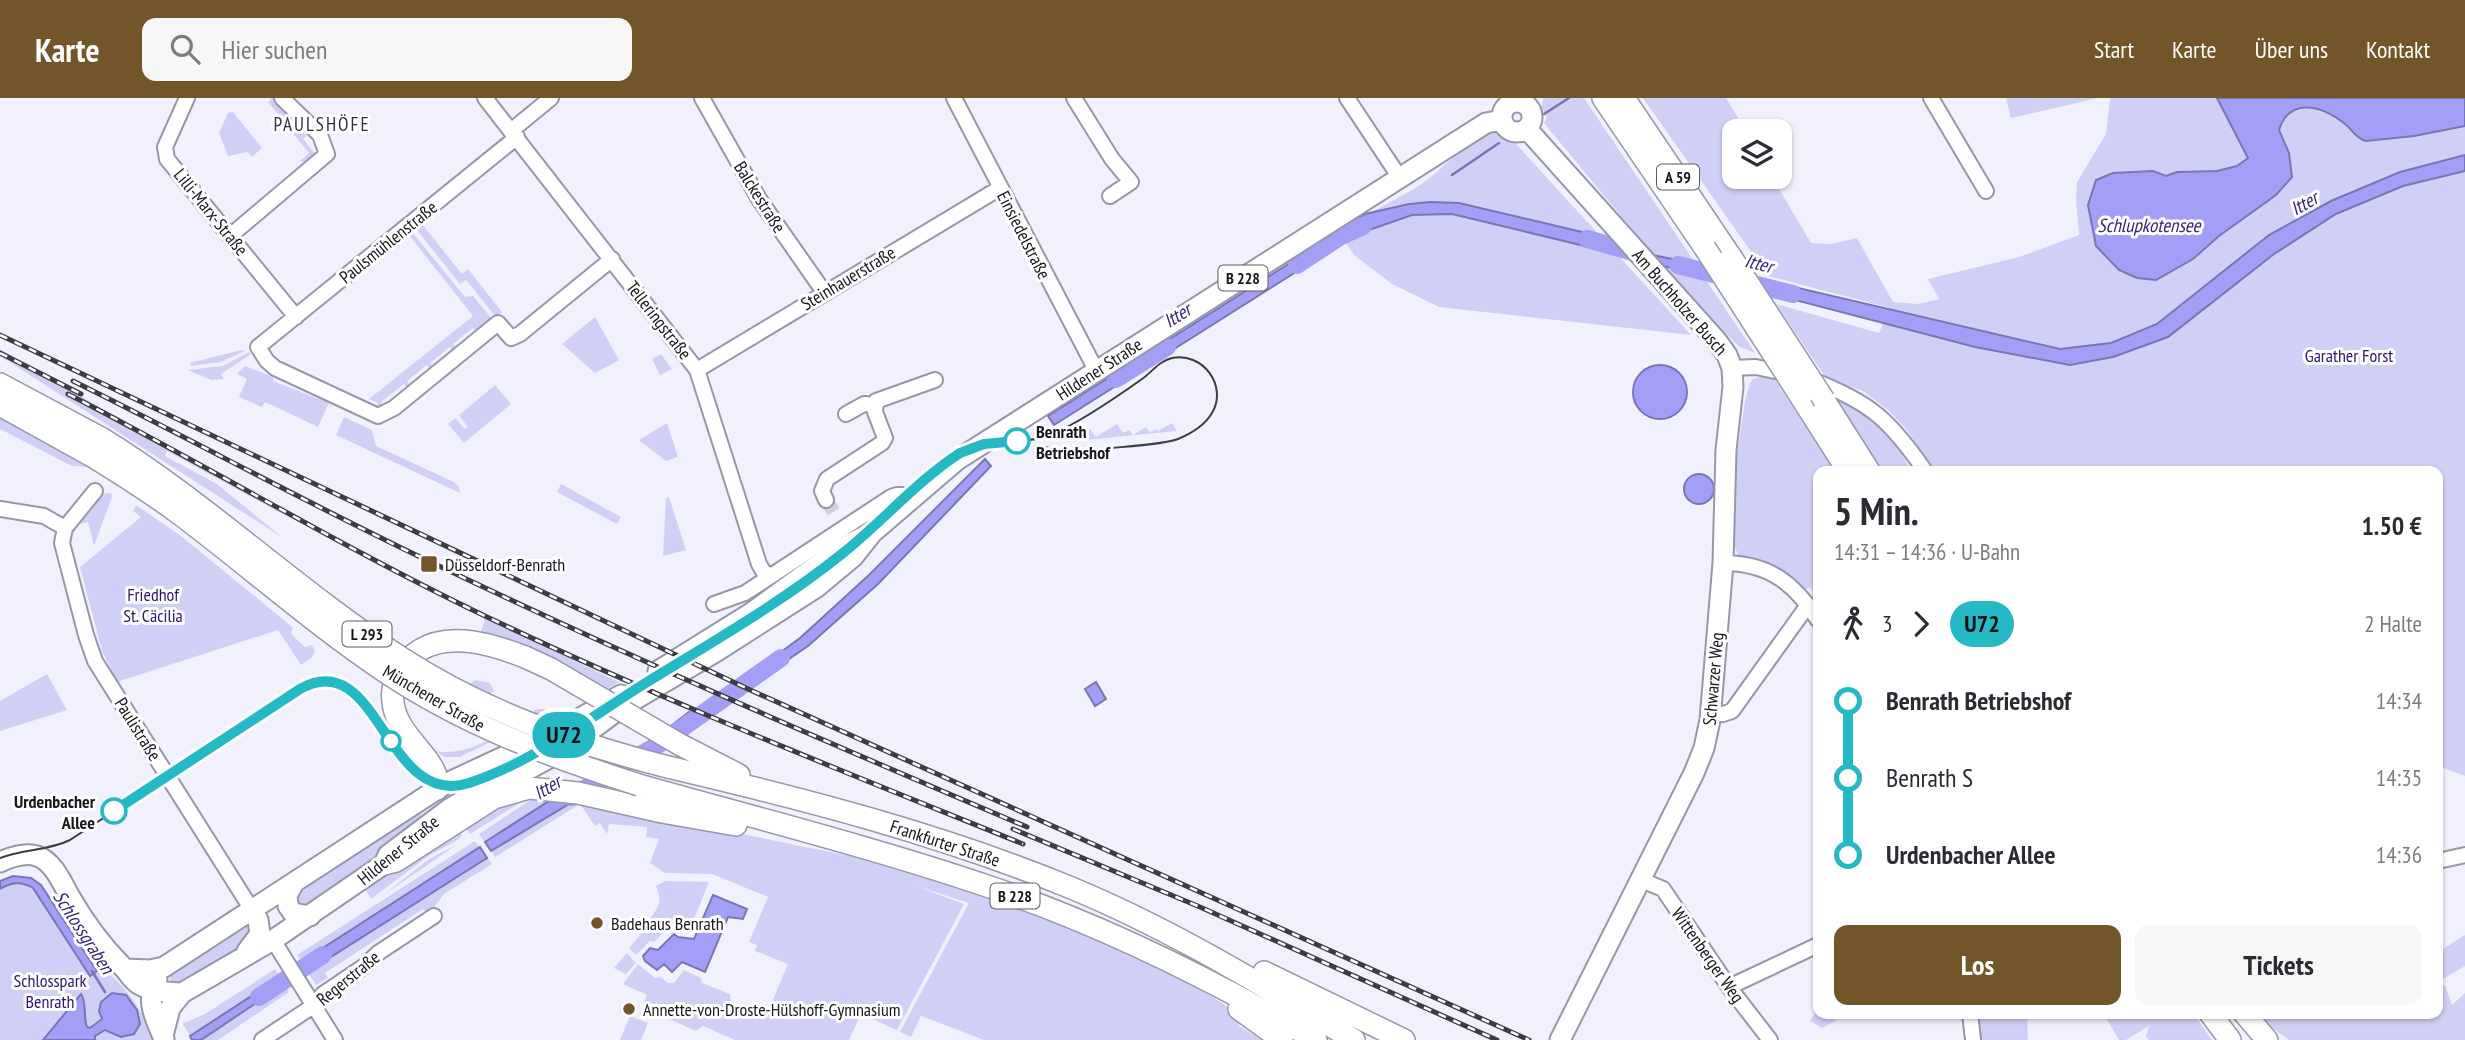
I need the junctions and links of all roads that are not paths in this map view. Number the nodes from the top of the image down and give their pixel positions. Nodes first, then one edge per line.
1 (187, 98) edge
2 (282, 98) edge
3 (485, 98) edge
4 (551, 98) edge
5 (702, 98) edge
6 (954, 98) edge
7 (1074, 98) edge
8 (1347, 98) edge
9 (1603, 98) edge
10 (1624, 98) edge
11 (1931, 98) edge
12 (1526, 101) edge
13 (1502, 120) junction
14 (1527, 129) junction
15 (515, 133) junction
16 (1400, 178) junction
17 (1000, 188) junction
18 (1986, 191) dead end
19 (1110, 196) dead end
20 (230, 236) junction
21 (612, 259) junction
22 (824, 292) junction
23 (296, 317) junction
24 (1731, 368) junction
25 (697, 370) junction
26 (1096, 370) junction
27 (935, 380) dead end
28 (0, 384) edge
29 (0, 405) edge
30 (875, 405) junction
31 (846, 414) dead end
32 (97, 447) junction
33 (1845, 466) edge
34 (1866, 466) edge
35 (1921, 466) edge
36 (95, 491) dead end
37 (915, 495) junction
38 (826, 500) dead end
39 (0, 509) edge
40 (65, 528) junction
41 (872, 533) junction
42 (1723, 563) junction
43 (770, 576) junction
44 (714, 604) dead end
45 (1808, 605) junction
46 (1813, 612) edge
47 (1711, 714) junction
48 (668, 767) joint
49 (757, 788) junction
50 (437, 789) junction
51 (419, 803) junction
52 (427, 825) junction
53 (848, 844) junction
54 (2465, 855) edge
55 (2443, 860) edge
56 (0, 862) edge
57 (384, 863) junction
58 (1639, 879) junction
59 (295, 883) junction
60 (252, 909) junction
61 (310, 916) junction
62 (434, 916) dead end
63 (272, 940) junction
64 (1189, 945) junction
65 (1813, 947) edge
66 (246, 955) junction
67 (164, 967) junction
68 (125, 969) junction
69 (1729, 987) junction
70 (152, 989) junction
71 (182, 993) junction
72 (1232, 995) junction
73 (313, 1006) junction
74 (1971, 1019) edge
75 (2214, 1019) edge
76 (2236, 1019) edge
77 (2249, 1019) edge
78 (164, 1038) edge
79 (262, 1040) edge
80 (335, 1040) edge
81 (1282, 1040) edge
82 (1316, 1040) edge
83 (1354, 1040) edge
84 (1404, 1040) edge
85 (1560, 1040) edge
86 (1770, 1040) edge
87 (1973, 1040) edge
88 (2230, 1040) edge
89 (2252, 1040) edge
90 (2267, 1040) edge

1 - 20 street, Lilli-Marx-Straße
2 - 20 street
3 - 15 street, Telleringstraße
4 - 15 street, Paulsmühlenstraße
5 - 22 street, Balckestraße
6 - 17 street, Einsiedelstraße
7 - 19 street
8 - 16 street
9 - 33 highway, A 59, bridge
10 - 34 highway, A 59, bridge
11 - 18 street
12 - 13 main road, Hildener Straße / B 228
12 - 14 main road, Hildener Straße / B 228
13 - 14 main road
13 - 16 main road, Hildener Straße / B 228
14 - 24 main road, Am Buchholzer Busch
15 - 21 street, Telleringstraße
15 - 23 street, Paulsmühlenstraße
16 - 26 main road, Hildener Straße / B 228
17 - 22 street, Steinhauerstraße
17 - 26 street, Einsiedelstraße
20 - 23 street, Lilli-Marx-Straße
21 - 23 street, Paulsmühlenstraße
21 - 25 street, Telleringstraße
22 - 25 street, Steinhauerstraße
24 - 35 street, Am Buchholzer Busch
24 - 42 main road, Schwarzer Weg
25 - 43 street, Telleringstraße
26 - 37 main road, Hildener Straße / B 228
27 - 30 street
28 - 32 highway, Münchener Straße / L 293
29 - 32 highway, Münchener Straße / L 293
30 - 31 street
30 - 38 street
32 - 48 highway, Münchener Straße / L 293, bridge
32 - 53 highway, Münchener Straße / L 293, bridge
36 - 40 street
37 - 41 main road, Hildener Straße / B 228
37 - 43 street, Hildener Straße
39 - 40 street
40 - 60 street, Paulistraße
41 - 50 main road, Hildener Straße / B 228
41 - 52 main road, Hildener Straße / B 228
42 - 45 street
42 - 47 main road, Schwarzer Weg
43 - 44 street, Hildener Straße
45 - 46 street
45 - 47 street
47 - 58 main road, Schwarzer Weg
48 - 49 highway, Frankfurter Straße / L 293
49 - 50 highway, bridge
49 - 64 highway, Frankfurter Straße / B 228
50 - 51 main road, Hildener Straße
51 - 52 main road
51 - 59 main road, Hildener Straße
52 - 57 main road, Hildener Straße
53 - 57 highway, B 228
53 - 72 highway, Frankfurter Straße / B 228
54 - 55 street
56 - 68 main road
57 - 61 main road, Hildener Straße
58 - 69 street, Wittenberger Weg
58 - 85 main road, Schwarzer Weg
59 - 60 main road, Hildener Straße
59 - 61 main road
60 - 66 main road
60 - 67 main road, Hildener Straße
61 - 63 main road, Hildener Straße
62 - 73 street, Regerstraße
63 - 66 main road, Hildener Straße
63 - 73 street
64 - 83 highway, Frankfurter Straße / B 228
64 - 84 highway
65 - 69 street
66 - 71 main road, Hildener Straße
67 - 68 main road, Hildener Straße
67 - 70 main road
68 - 70 main road
69 - 86 street, Wittenberger Weg
70 - 71 main road
70 - 78 main road
71 - 78 main road
72 - 81 highway
72 - 82 highway, Frankfurter Straße / B 228
73 - 79 street, Regerstraße
73 - 80 street
74 - 87 street
75 - 88 highway
76 - 89 highway
77 - 90 highway

